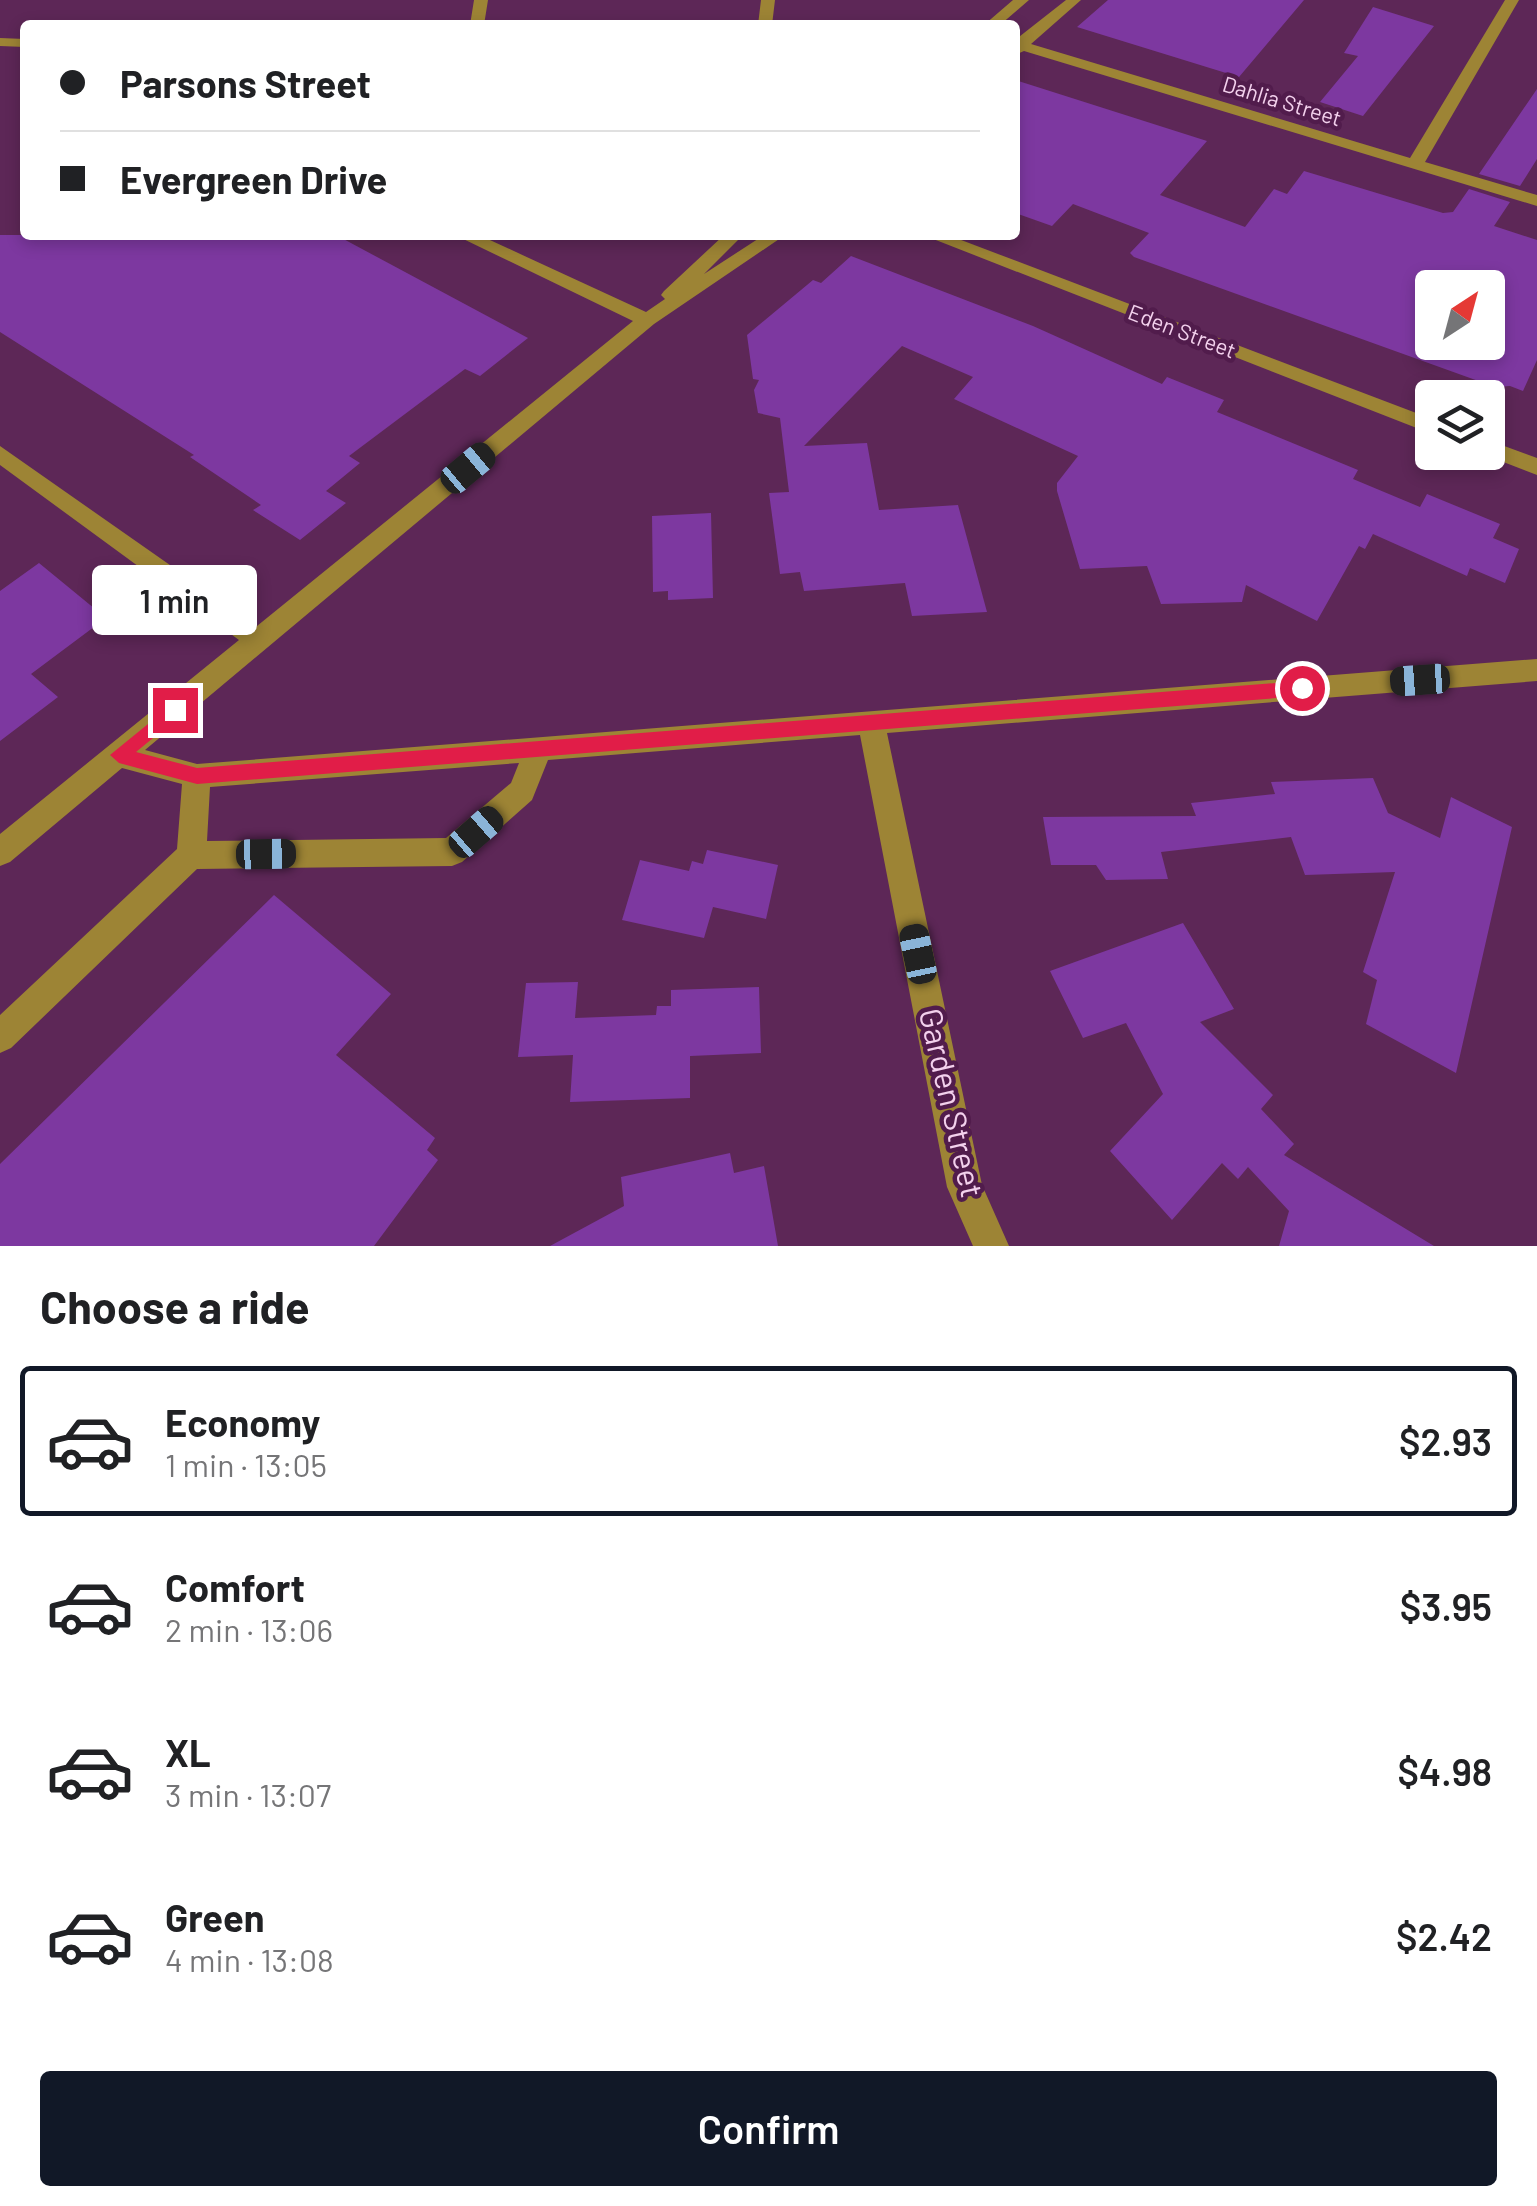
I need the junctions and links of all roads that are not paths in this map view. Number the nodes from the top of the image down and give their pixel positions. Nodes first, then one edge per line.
1 (1022, 0) edge
2 (1074, 0) edge
3 (1512, 0) edge
4 (997, 20) edge
5 (1020, 45) edge
6 (1020, 48) edge
7 (1416, 164) junction
8 (1537, 201) edge
9 (475, 240) edge
10 (728, 240) edge
11 (768, 240) edge
12 (945, 240) edge
13 (647, 320) junction
14 (1415, 420) edge
15 (0, 454) edge
16 (1505, 454) edge
17 (1537, 466) edge
18 (259, 642) junction
19 (1537, 670) edge
20 (871, 722) junction
21 (539, 748) junction
22 (119, 755) junction
23 (197, 776) junction
24 (0, 852) edge
25 (191, 855) junction
26 (0, 1037) edge
27 (992, 1246) edge

1 - 4 street
2 - 5 street
3 - 7 street
6 - 7 street, Dahlia Street
7 - 8 street, Dahlia Street
9 - 13 street
10 - 13 street
11 - 13 street
12 - 14 street, Eden Street
13 - 18 street
15 - 18 street
16 - 17 street
18 - 22 street
19 - 20 street
20 - 21 street
20 - 27 street, Garden Street
21 - 23 street
21 - 25 street
22 - 23 street
22 - 24 street
23 - 25 street
25 - 26 street

